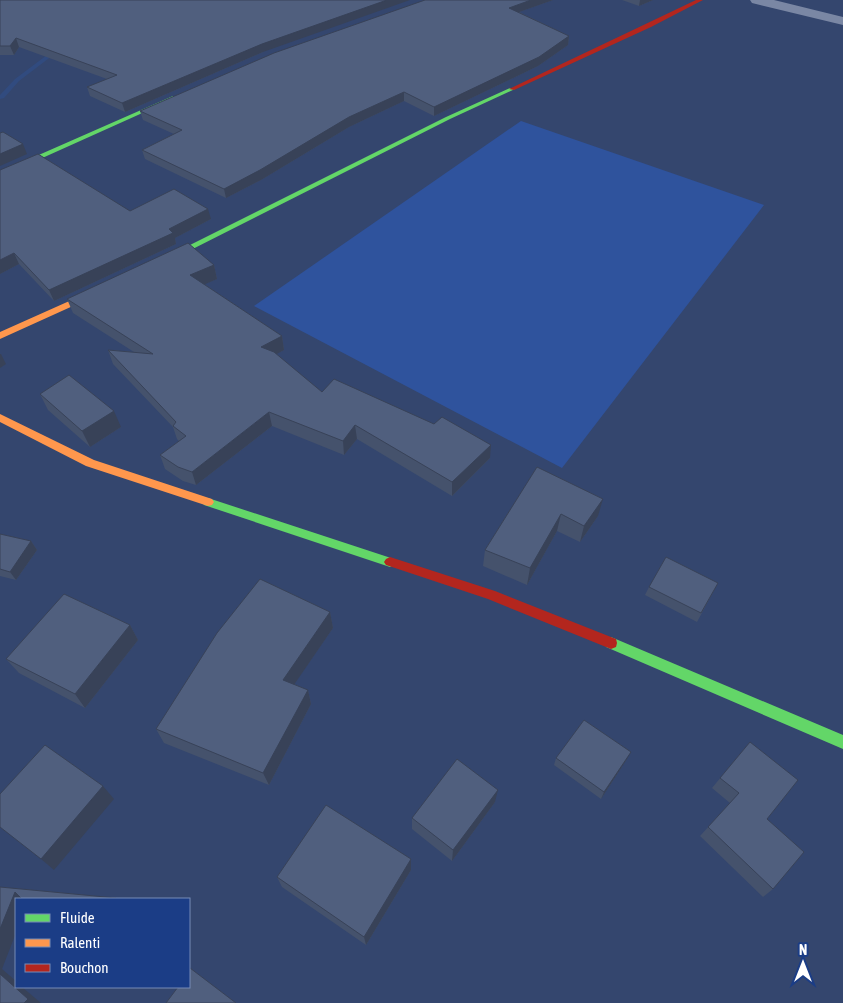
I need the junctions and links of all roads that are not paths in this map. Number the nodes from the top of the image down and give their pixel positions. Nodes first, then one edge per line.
1 (700, 0) edge
2 (757, 0) edge
3 (843, 21) edge
4 (190, 91) edge
5 (0, 175) edge
6 (150, 266) edge
7 (116, 283) edge
8 (0, 336) edge
9 (0, 418) edge
10 (843, 742) edge

1 - 6 street
2 - 3 street
4 - 5 street
7 - 8 street
9 - 10 street

